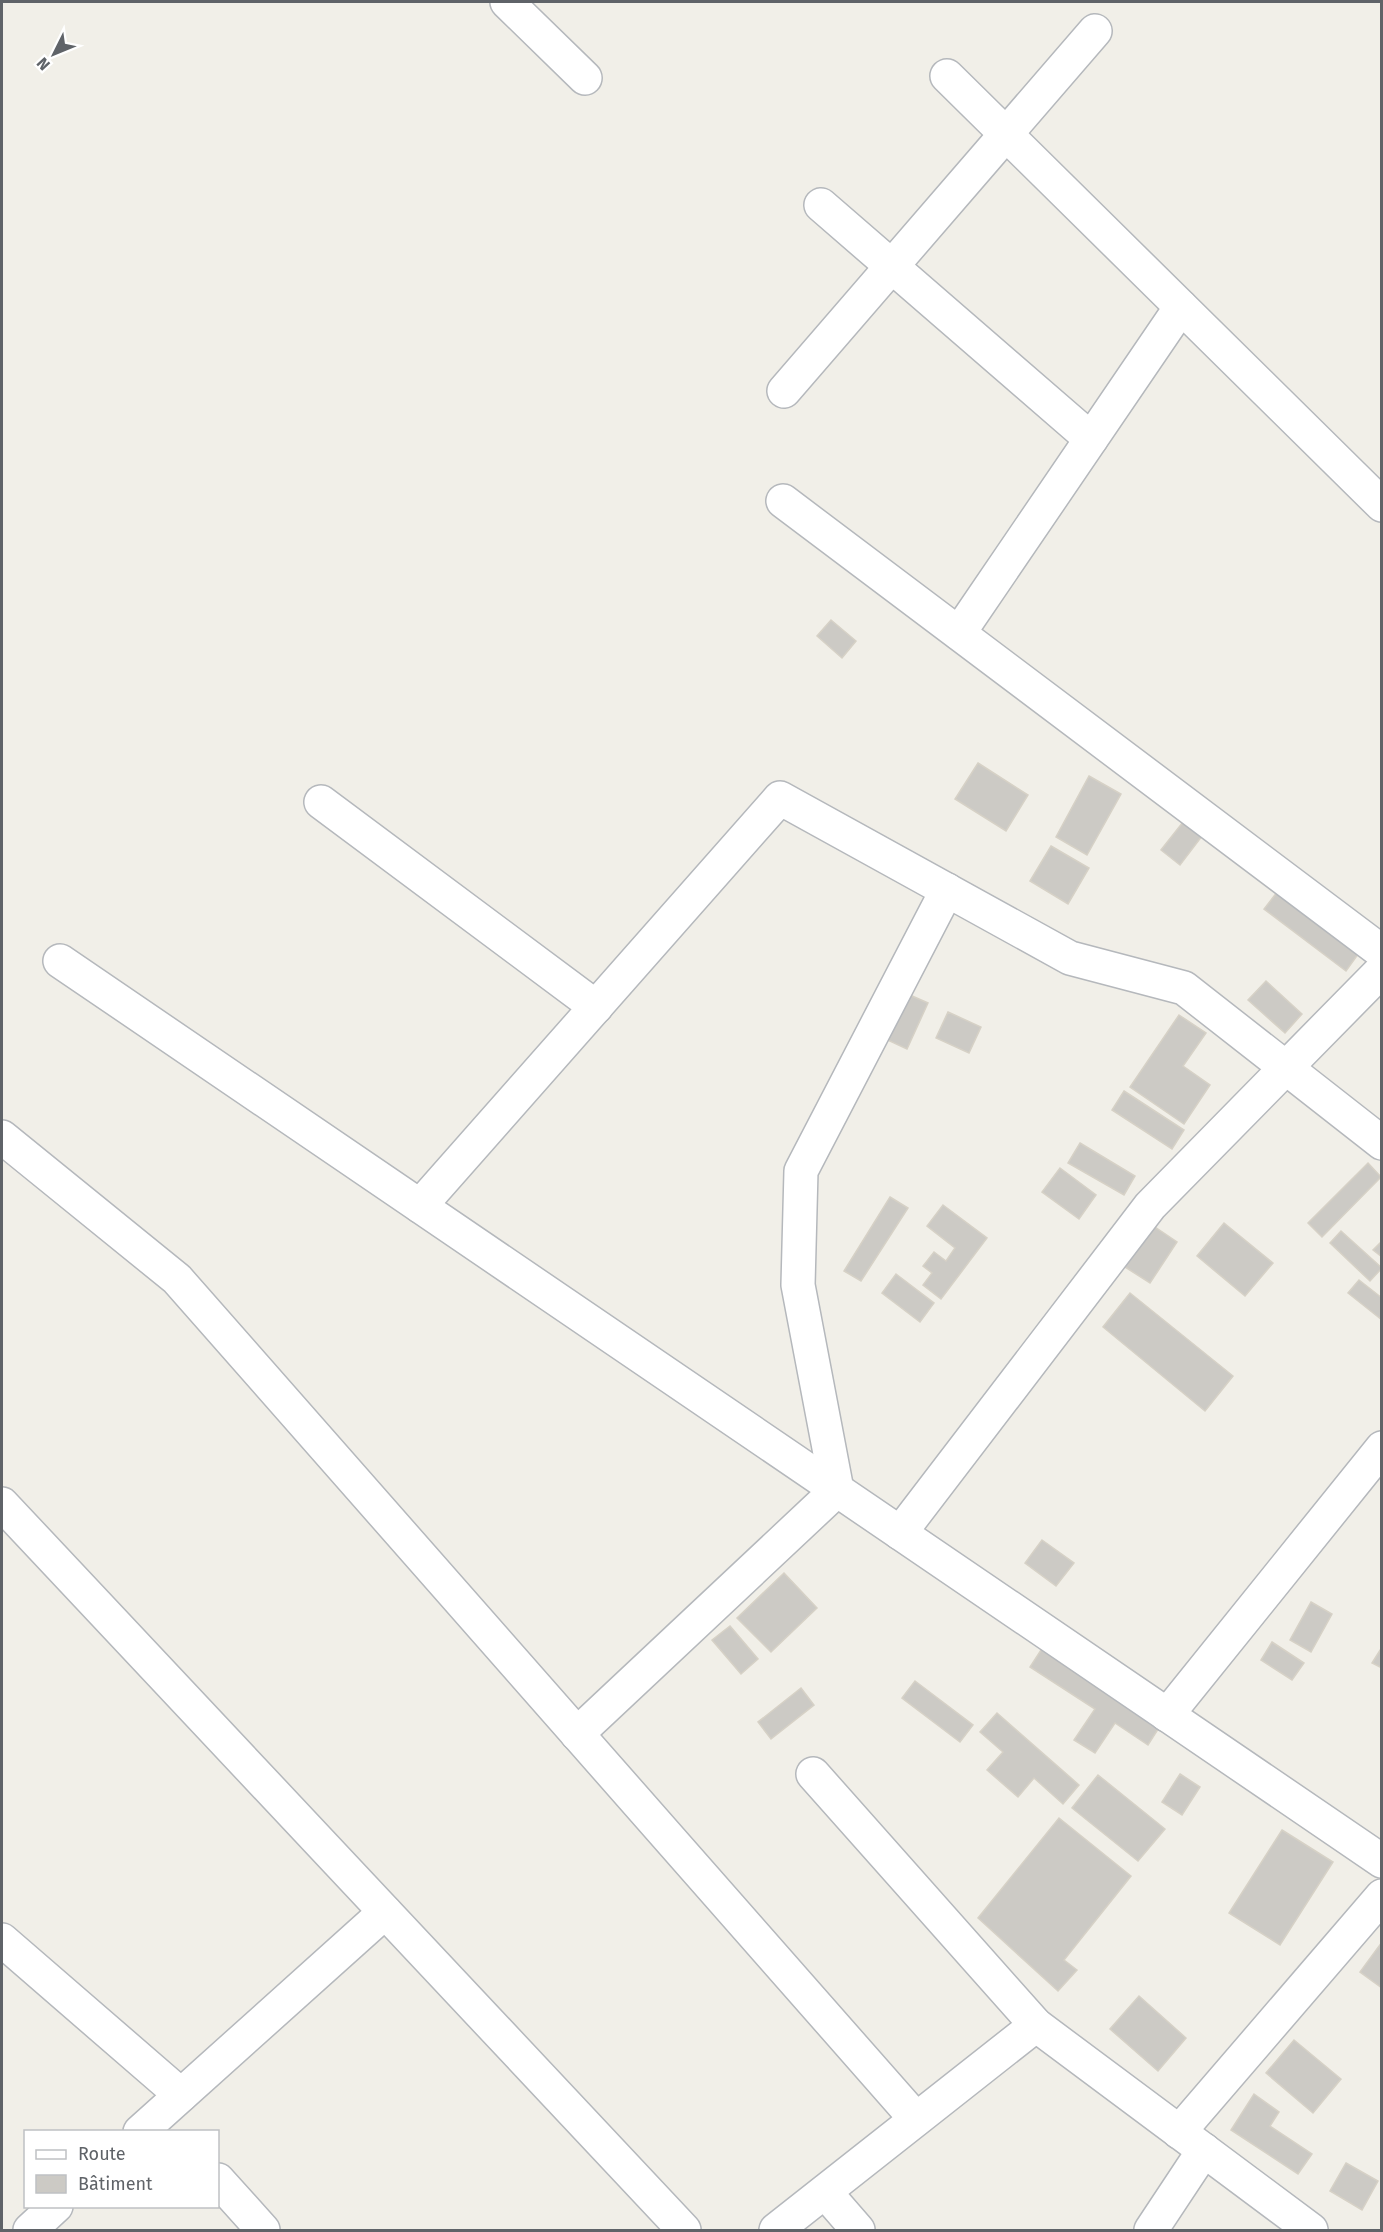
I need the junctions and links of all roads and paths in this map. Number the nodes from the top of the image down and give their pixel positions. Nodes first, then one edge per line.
1 (507, 2) edge
2 (1095, 31) dead end
3 (947, 76) dead end
4 (585, 78) dead end
5 (1006, 134) junction
6 (821, 206) dead end
7 (892, 266) junction
8 (1181, 307) junction
9 (784, 391) dead end
10 (1091, 439) junction
11 (783, 501) dead end
12 (1382, 505) edge
13 (958, 633) junction
14 (321, 802) dead end
15 (947, 890) junction
16 (1382, 952) edge
17 (60, 961) dead end
18 (1382, 970) edge
19 (596, 1007) junction
20 (1286, 1068) junction
21 (2, 1137) edge
22 (1382, 1143) edge
23 (420, 1206) junction
24 (1382, 1448) edge
25 (837, 1490) junction
26 (2, 1504) edge
27 (900, 1533) junction
28 (1167, 1715) junction
29 (578, 1734) junction
30 (813, 1774) dead end
31 (1382, 1861) edge
32 (1382, 1896) edge
33 (385, 1912) junction
34 (2, 1940) edge
35 (1035, 2025) junction
36 (164, 2118) edge
37 (916, 2120) junction
38 (1192, 2141) junction
39 (219, 2181) edge
40 (825, 2192) junction
41 (54, 2208) edge
42 (30, 2230) edge
43 (263, 2230) edge
44 (684, 2230) edge
45 (777, 2230) edge
46 (858, 2230) edge
47 (1151, 2230) edge
48 (1311, 2230) edge

1 - 4 street
2 - 5 street
3 - 5 street
5 - 7 street
5 - 8 street
6 - 7 street
7 - 9 street
7 - 10 street
8 - 10 street
8 - 12 street
10 - 13 street
11 - 13 street
13 - 16 street
14 - 19 street
15 - 19 street
15 - 20 street
15 - 25 street
17 - 23 street
18 - 20 street
19 - 23 street
20 - 22 street
20 - 27 street
21 - 29 street
23 - 25 street
24 - 28 street
25 - 27 street
25 - 29 street
26 - 33 street
27 - 28 street
28 - 31 street
29 - 37 street
30 - 35 street
32 - 38 street
33 - 36 street
33 - 44 street
34 - 36 street
35 - 37 street
35 - 38 street
37 - 40 street
38 - 47 street
38 - 48 street
39 - 43 street
40 - 45 street
40 - 46 street
41 - 42 street

